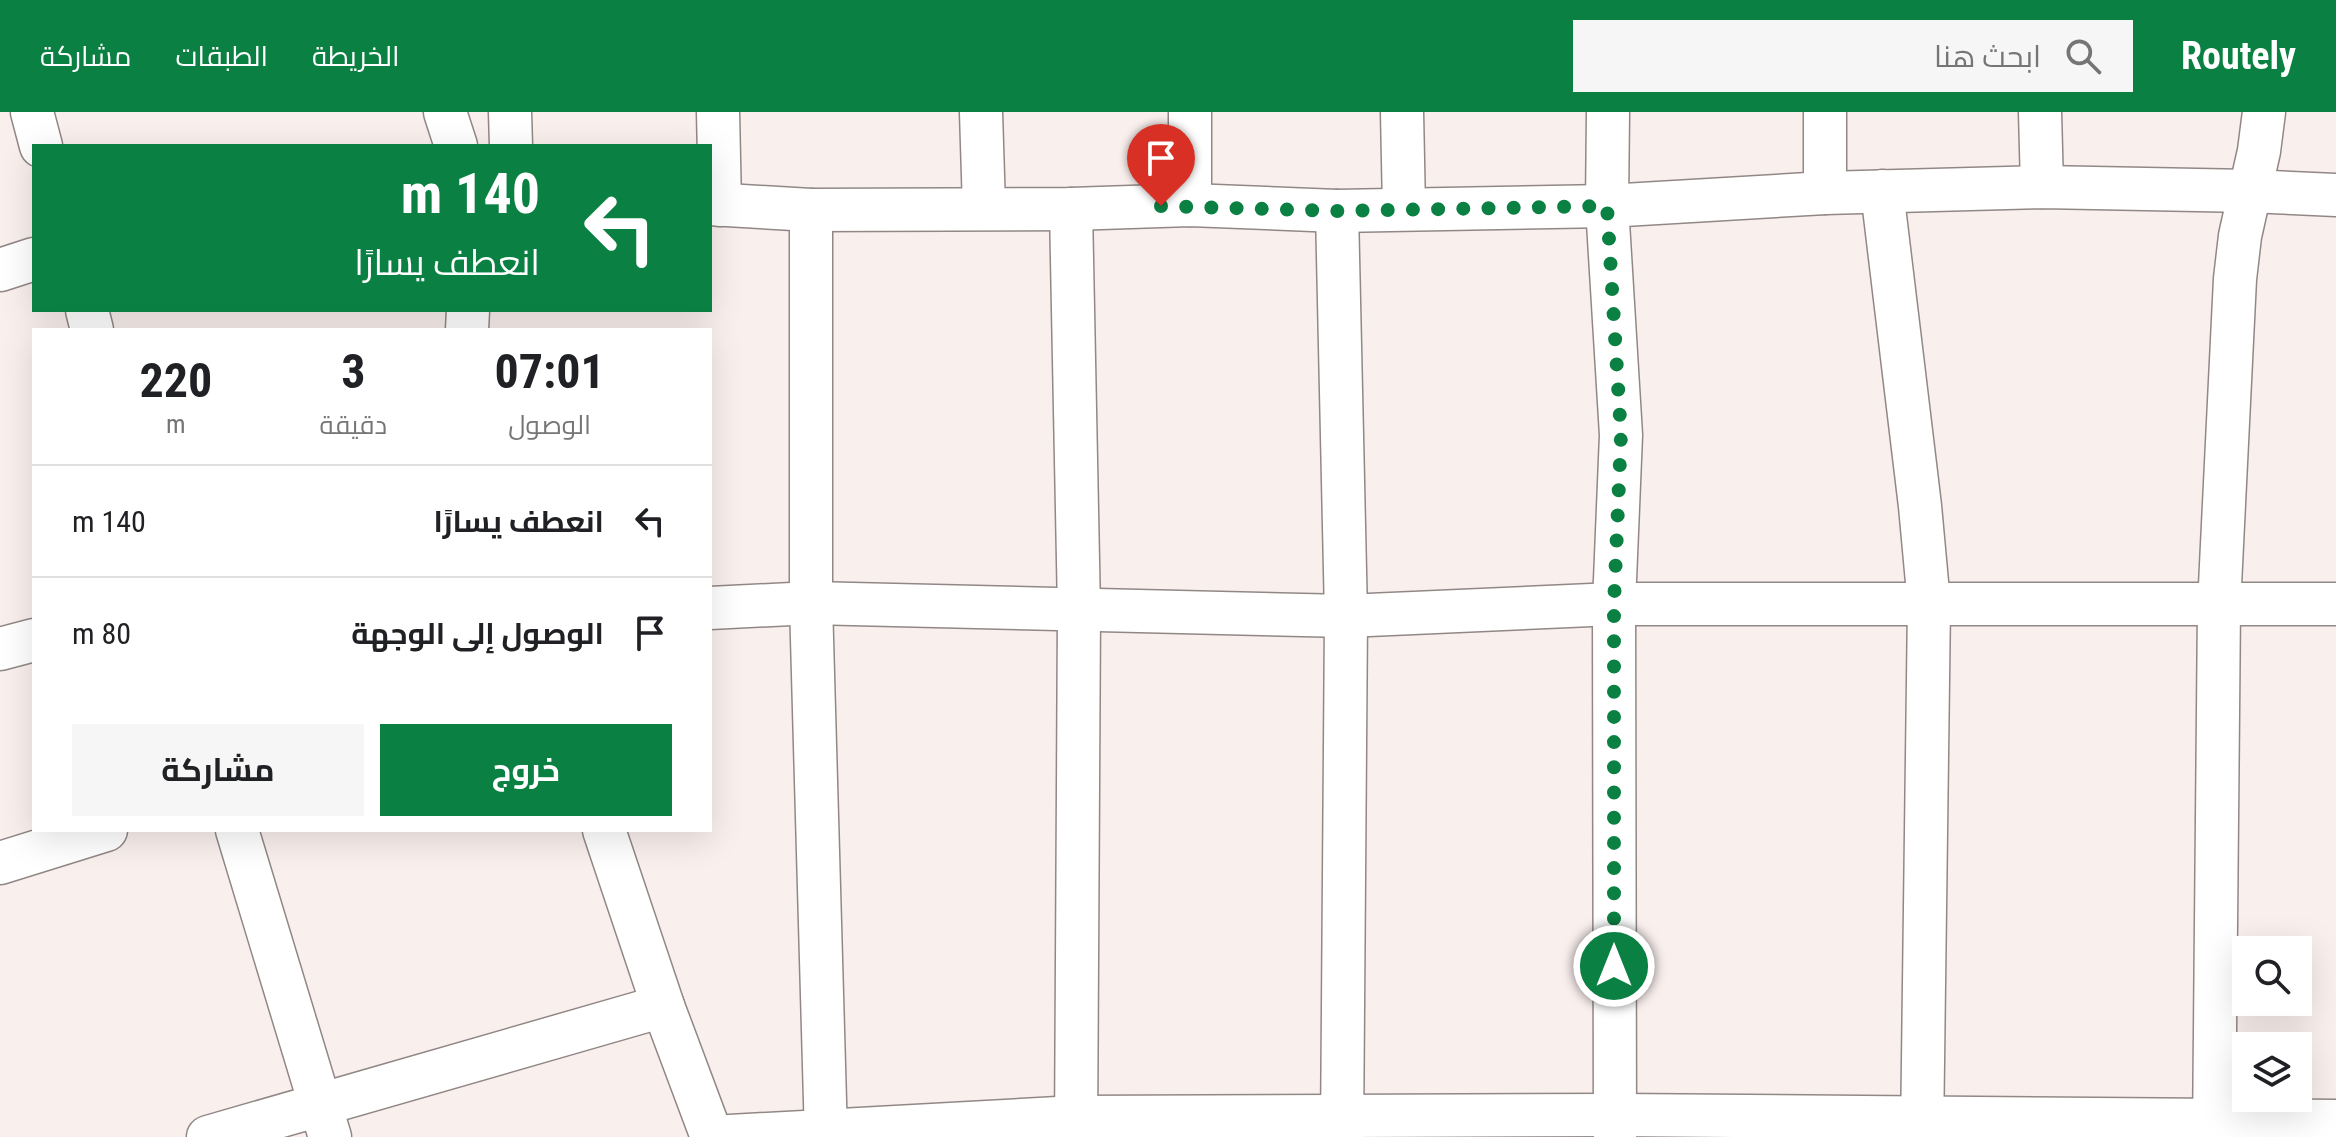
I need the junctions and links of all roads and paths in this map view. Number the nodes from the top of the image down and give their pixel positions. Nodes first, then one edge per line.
1 (32, 112) edge
2 (445, 112) edge
3 (510, 112) edge
4 (718, 112) edge
5 (981, 112) edge
6 (1190, 112) edge
7 (1402, 112) edge
8 (1608, 112) edge
9 (1825, 112) edge
10 (2040, 112) edge
11 (2264, 112) edge
12 (40, 144) edge
13 (455, 144) edge
14 (511, 144) edge
15 (2042, 187) junction
16 (1882, 191) junction
17 (2249, 191) junction
18 (1825, 193) junction
19 (2336, 195) edge
20 (715, 205) edge
21 (1190, 205) junction
22 (1607, 206) junction
23 (984, 208) junction
24 (1071, 209) junction
25 (1404, 209) junction
26 (811, 210) junction
27 (1337, 211) junction
28 (32, 260) edge
29 (0, 270) edge
30 (811, 603) junction
31 (1614, 604) junction
32 (1929, 604) junction
33 (2336, 604) edge
34 (2219, 606) junction
35 (712, 608) edge
36 (1079, 611) junction
37 (1346, 616) junction
38 (32, 641) edge
39 (0, 649) edge
40 (100, 832) edge
41 (238, 832) edge
42 (605, 832) edge
43 (0, 863) edge
44 (663, 1006) junction
45 (325, 1120) edge
46 (2336, 1121) edge
47 (1615, 1126) edge
48 (1076, 1127) edge
49 (1342, 1127) edge
50 (1922, 1128) edge
51 (2214, 1129) edge
52 (826, 1134) edge
53 (208, 1137) edge
54 (712, 1137) edge

1 - 12 street
2 - 13 street
3 - 14 street
4 - 20 street
5 - 23 street
6 - 21 street
7 - 25 street
8 - 22 street
9 - 18 street
10 - 15 street
11 - 17 street
15 - 16 street
15 - 17 street
16 - 18 street
16 - 32 street
17 - 19 street
17 - 34 street
18 - 22 street
20 - 26 street
21 - 24 street
21 - 27 street
22 - 25 street
22 - 31 street
23 - 24 street
23 - 26 street
24 - 36 street
25 - 27 street
26 - 30 street
27 - 37 street
28 - 29 street
30 - 35 street
30 - 36 street
30 - 52 street
31 - 32 street
31 - 37 street
31 - 47 street
32 - 34 street
32 - 50 street
33 - 34 street
34 - 51 street
36 - 37 street
36 - 48 street
37 - 49 street
38 - 39 street
40 - 43 street
41 - 45 street
42 - 44 street
44 - 45 street
44 - 54 street
45 - 53 street
46 - 51 street
47 - 49 street
47 - 50 street
48 - 49 street
48 - 52 street
50 - 51 street
52 - 54 street

